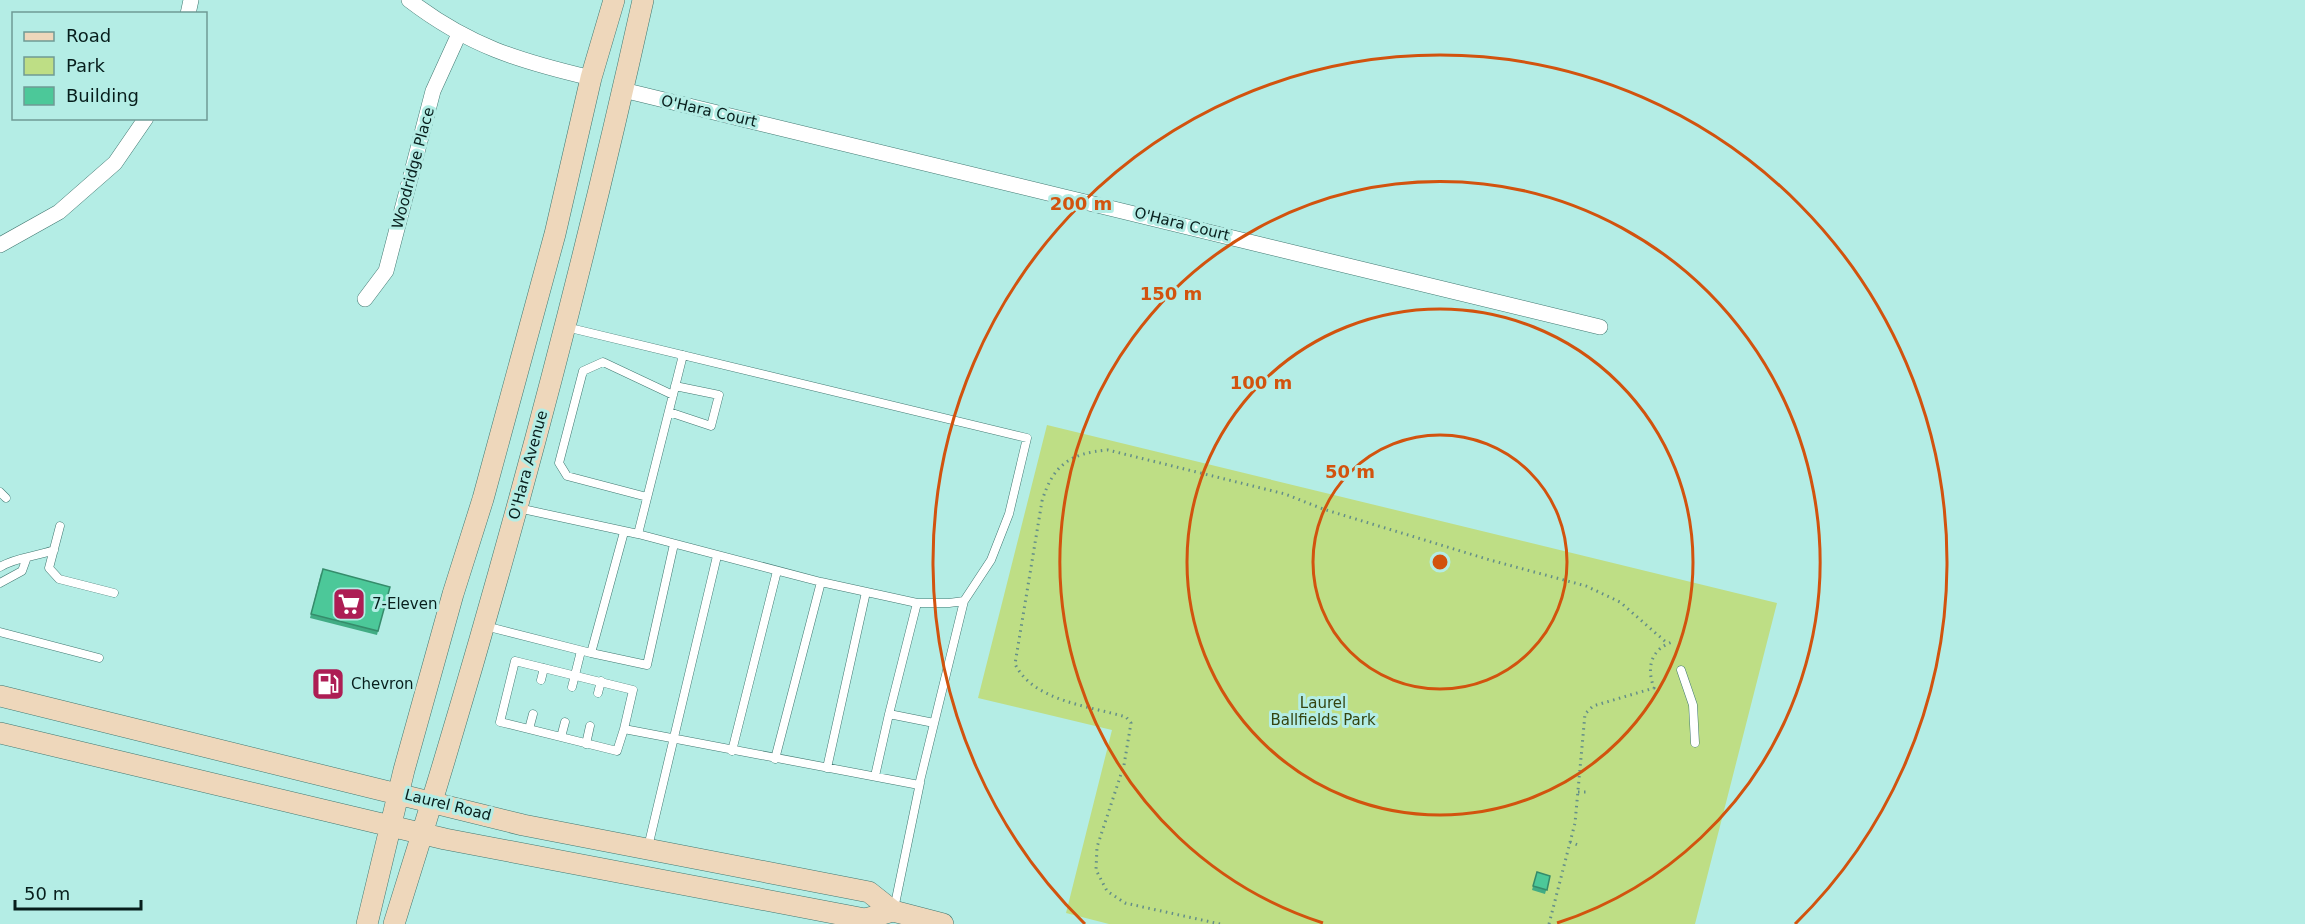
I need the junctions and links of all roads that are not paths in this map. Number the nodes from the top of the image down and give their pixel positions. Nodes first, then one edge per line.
1 (409, 0) edge
2 (614, 0) edge
3 (643, 0) edge
4 (459, 34) junction
5 (591, 78) junction
6 (623, 90) junction
7 (145, 120) edge
8 (0, 245) edge
9 (365, 299) dead end
10 (564, 326) junction
11 (1600, 327) dead end
12 (683, 355) junction
13 (674, 391) junction
14 (669, 412) junction
15 (647, 498) junction
16 (517, 507) junction
17 (60, 526) dead end
18 (624, 532) junction
19 (638, 534) junction
20 (674, 544) junction
21 (54, 550) junction
22 (717, 556) junction
23 (26, 560) junction
24 (0, 567) edge
25 (777, 572) junction
26 (821, 582) junction
27 (0, 583) edge
28 (866, 592) junction
29 (114, 593) dead end
30 (964, 601) junction
31 (918, 603) junction
32 (482, 625) junction
33 (0, 632) edge
34 (581, 651) junction
35 (591, 653) junction
36 (99, 658) dead end
37 (544, 668) junction
38 (1681, 670) dead end
39 (575, 675) junction
40 (541, 680) dead end
41 (601, 681) junction
42 (572, 687) dead end
43 (598, 693) dead end
44 (0, 696) edge
45 (532, 714) dead end
46 (888, 714) junction
47 (565, 722) dead end
48 (934, 723) junction
49 (590, 726) dead end
50 (529, 729) junction
51 (624, 729) junction
52 (0, 733) edge
53 (561, 737) junction
54 (672, 740) junction
55 (1695, 743) dead end
56 (586, 744) junction
57 (732, 751) junction
58 (776, 759) junction
59 (827, 768) junction
60 (875, 776) junction
61 (920, 782) junction
62 (398, 793) junction
63 (431, 801) junction
64 (390, 827) junction
65 (422, 833) junction
66 (647, 849) junction
67 (893, 911) junction
68 (367, 924) edge
69 (394, 924) edge
70 (944, 924) edge

1 - 4 street
2 - 5 main road
3 - 6 main road, O'Hara Avenue
4 - 5 street
4 - 9 street, Woodridge Place
5 - 62 main road
6 - 10 main road, O'Hara Avenue
6 - 11 street, O'Hara Court
7 - 8 street
10 - 12 lane
10 - 16 main road, O'Hara Avenue
12 - 13 lane
12 - 30 lane
13 - 14 lane
13 - 14 lane
13 - 15 lane
14 - 15 lane
15 - 19 lane
16 - 18 lane
16 - 32 main road, O'Hara Avenue
17 - 21 lane
18 - 19 lane
18 - 35 lane
19 - 20 lane
20 - 22 lane
20 - 35 lane
21 - 23 lane
21 - 29 lane
22 - 25 lane
22 - 54 lane
23 - 24 lane
23 - 27 lane
25 - 26 lane
25 - 57 lane
26 - 28 lane
26 - 58 lane
28 - 31 lane
28 - 59 lane
30 - 31 lane
30 - 48 lane
31 - 46 lane
32 - 34 lane
32 - 63 main road, O'Hara Avenue
33 - 36 lane
34 - 35 lane
34 - 39 lane
37 - 39 lane
37 - 40 lane
37 - 50 lane
38 - 55 lane
39 - 41 lane
39 - 42 lane
41 - 43 lane
41 - 51 lane
44 - 62 main road, Laurel Road
45 - 50 lane
46 - 48 lane
46 - 60 lane
47 - 53 lane
48 - 61 lane
49 - 56 lane
50 - 53 lane
51 - 54 lane
51 - 56 lane
52 - 64 main road, Laurel Road
53 - 56 lane
54 - 57 lane
54 - 66 lane
57 - 58 lane
58 - 59 lane
59 - 60 lane
60 - 61 lane
61 - 67 lane
62 - 63 main road, Laurel Road
62 - 64 main road
63 - 65 main road, O'Hara Avenue
63 - 66 main road, Laurel Road
64 - 65 main road, Laurel Road
64 - 68 main road
65 - 67 main road, Laurel Road
65 - 69 main road, O'Hara Avenue
66 - 67 main road, Laurel Road
67 - 70 main road, Laurel Road

